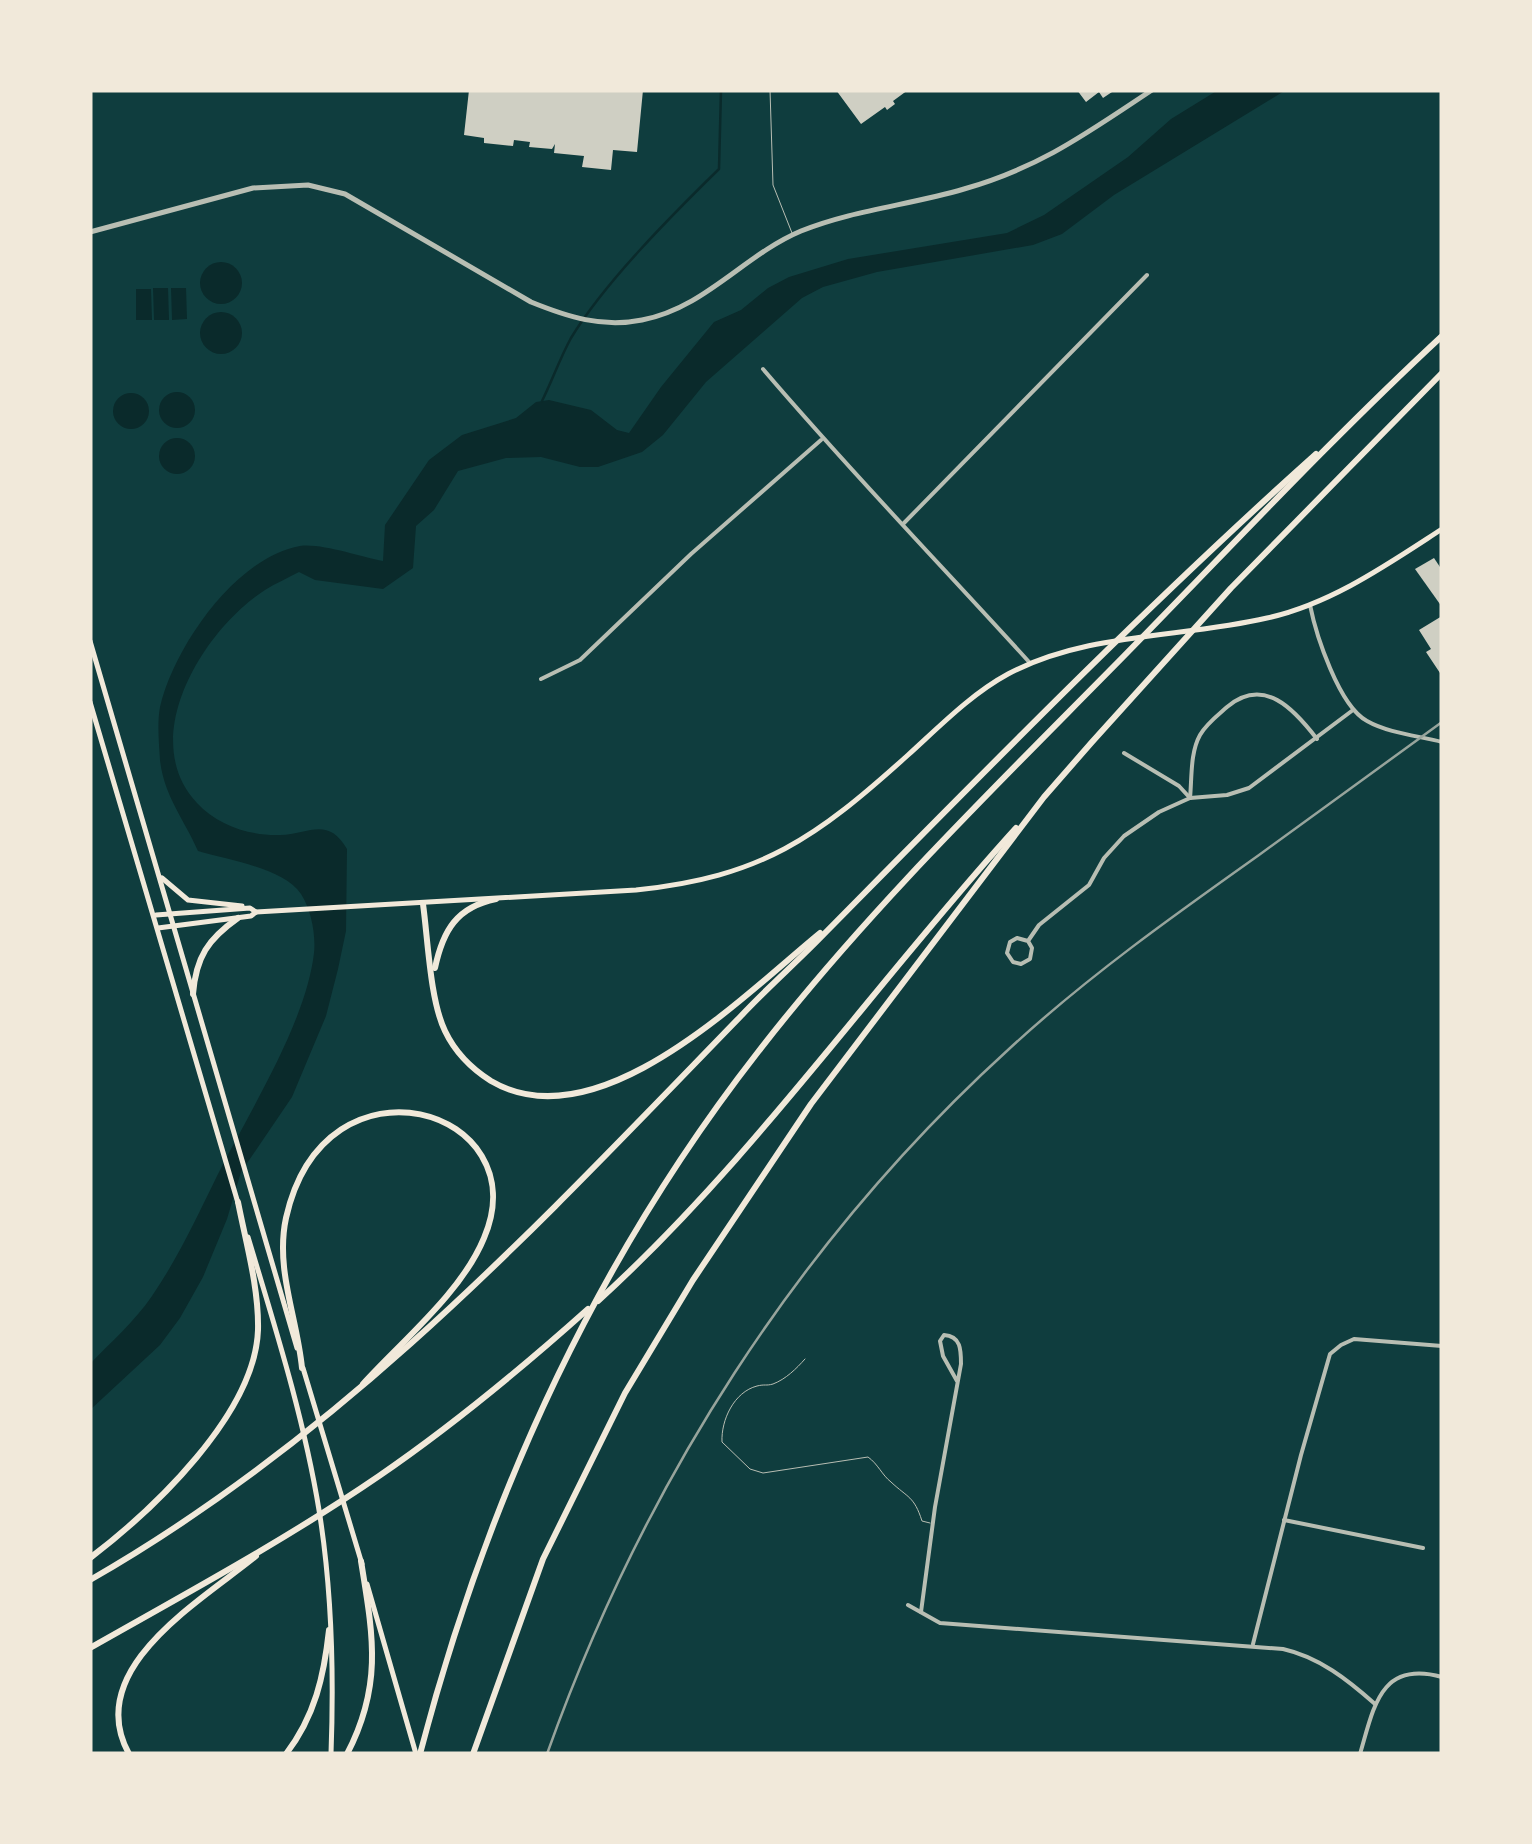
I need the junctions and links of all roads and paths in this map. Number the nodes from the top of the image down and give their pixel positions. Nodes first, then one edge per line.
1 (770, 90) edge
2 (1152, 90) edge
3 (90, 232) edge
4 (793, 235) junction
5 (1147, 276) dead end
6 (1442, 336) edge
7 (763, 369) dead end
8 (1442, 374) edge
9 (1354, 421) junction
10 (823, 439) junction
11 (904, 523) junction
12 (1442, 529) edge
13 (1310, 605) junction
14 (90, 641) edge
15 (1030, 664) junction
16 (541, 679) dead end
17 (90, 702) edge
18 (1353, 710) junction
19 (1317, 739) junction
20 (1442, 742) edge
21 (1124, 752) dead end
22 (1044, 798) junction
23 (1190, 798) junction
24 (158, 874) junction
25 (496, 899) junction
26 (423, 904) junction
27 (253, 910) junction
28 (169, 913) junction
29 (844, 913) junction
30 (154, 915) junction
31 (238, 918) junction
32 (172, 925) junction
33 (158, 928) junction
34 (1028, 941) junction
35 (434, 974) junction
36 (193, 994) junction
37 (238, 1202) joint
38 (248, 1242) junction
39 (1442, 1346) edge
40 (805, 1359) dead end
41 (302, 1368) junction
42 (957, 1381) junction
43 (345, 1402) junction
44 (1284, 1520) junction
45 (933, 1524) junction
46 (278, 1539) junction
47 (1423, 1548) dead end
48 (90, 1558) edge
49 (361, 1561) junction
50 (90, 1580) edge
51 (908, 1605) dead end
52 (921, 1612) junction
53 (329, 1630) junction
54 (1253, 1644) junction
55 (90, 1648) edge
56 (1442, 1676) edge
57 (1375, 1704) junction
58 (129, 1754) edge
59 (286, 1754) edge
60 (330, 1754) edge
61 (347, 1754) edge
62 (418, 1754) edge
63 (473, 1754) edge
64 (1360, 1754) edge

1 - 4 lane
2 - 4 street
3 - 4 street
5 - 11 street
6 - 9 highway
7 - 10 street
8 - 22 highway
9 - 29 highway
9 - 62 highway
10 - 11 street
10 - 16 street
11 - 15 street
12 - 13 main road
13 - 15 main road
13 - 18 street
14 - 24 main road
15 - 25 main road
17 - 30 main road
18 - 19 street
18 - 20 street
19 - 23 street
19 - 23 street
21 - 23 street
22 - 46 highway
22 - 63 highway
23 - 34 street
24 - 27 main road
24 - 28 main road
25 - 26 main road
25 - 35 highway
26 - 27 main road
26 - 35 highway
27 - 28 main road
27 - 31 main road
28 - 30 main road
28 - 32 main road
29 - 35 highway
29 - 43 highway
30 - 33 main road
31 - 32 main road
31 - 36 highway
32 - 33 main road
32 - 36 main road
33 - 37 main road
34 - 34 street
36 - 41 main road
37 - 38 highway
38 - 48 highway
38 - 53 main road
39 - 44 street
40 - 45 lane
41 - 43 highway
41 - 49 main road
42 - 42 street
42 - 45 street
43 - 50 highway
44 - 47 street
44 - 54 street
45 - 52 street
46 - 55 highway
46 - 58 highway
49 - 61 highway
49 - 62 main road
51 - 52 street
52 - 54 street
53 - 59 highway
53 - 60 main road
54 - 57 street
56 - 57 street
57 - 64 street

